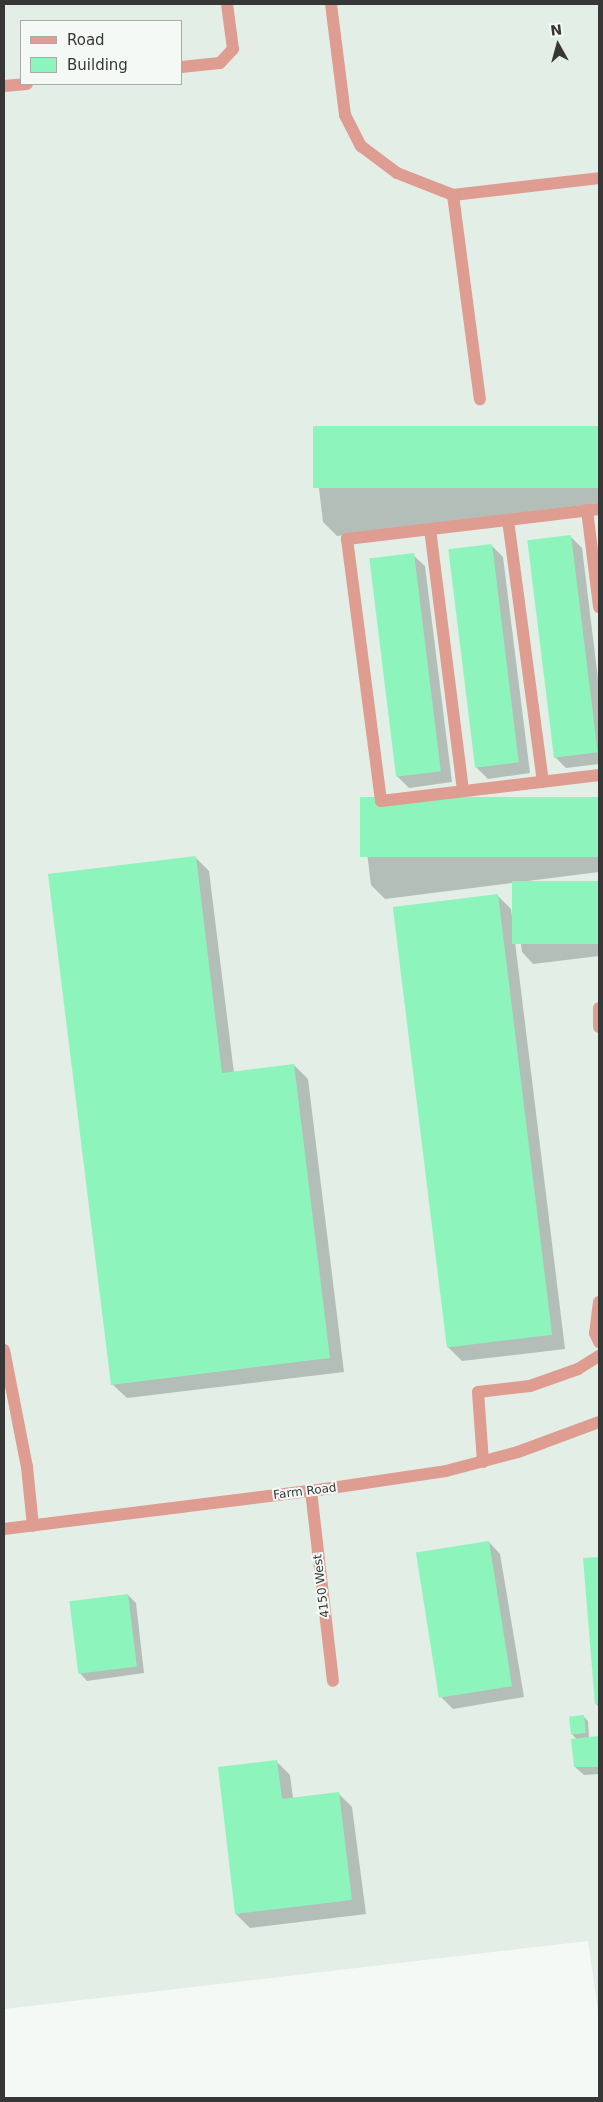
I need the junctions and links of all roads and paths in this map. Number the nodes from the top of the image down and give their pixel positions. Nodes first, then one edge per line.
1 (227, 4) edge
2 (331, 4) edge
3 (182, 67) edge
4 (20, 85) edge
5 (4, 86) edge
6 (599, 178) edge
7 (453, 195) junction
8 (480, 399) dead end
9 (593, 509) edge
10 (508, 520) junction
11 (430, 529) junction
12 (599, 607) edge
13 (599, 775) edge
14 (543, 782) junction
15 (463, 791) junction
16 (599, 1008) edge
17 (599, 1027) edge
18 (599, 1302) edge
19 (599, 1342) edge
20 (4, 1350) edge
21 (599, 1356) edge
22 (599, 1422) edge
23 (483, 1462) junction
24 (310, 1491) junction
25 (33, 1526) junction
26 (4, 1530) edge
27 (333, 1680) dead end

1 - 3 street
2 - 7 street
4 - 5 street
6 - 7 street
7 - 8 street
9 - 10 street
9 - 12 street
10 - 11 street
10 - 14 street
11 - 15 street
11 - 15 street
13 - 14 street
14 - 15 street
16 - 17 street
18 - 19 street
20 - 25 street
21 - 23 street
22 - 23 street, Farm Road
23 - 24 street, Farm Road
24 - 25 street, Farm Road
24 - 27 street, 4150 West
25 - 26 street, Farm Road

